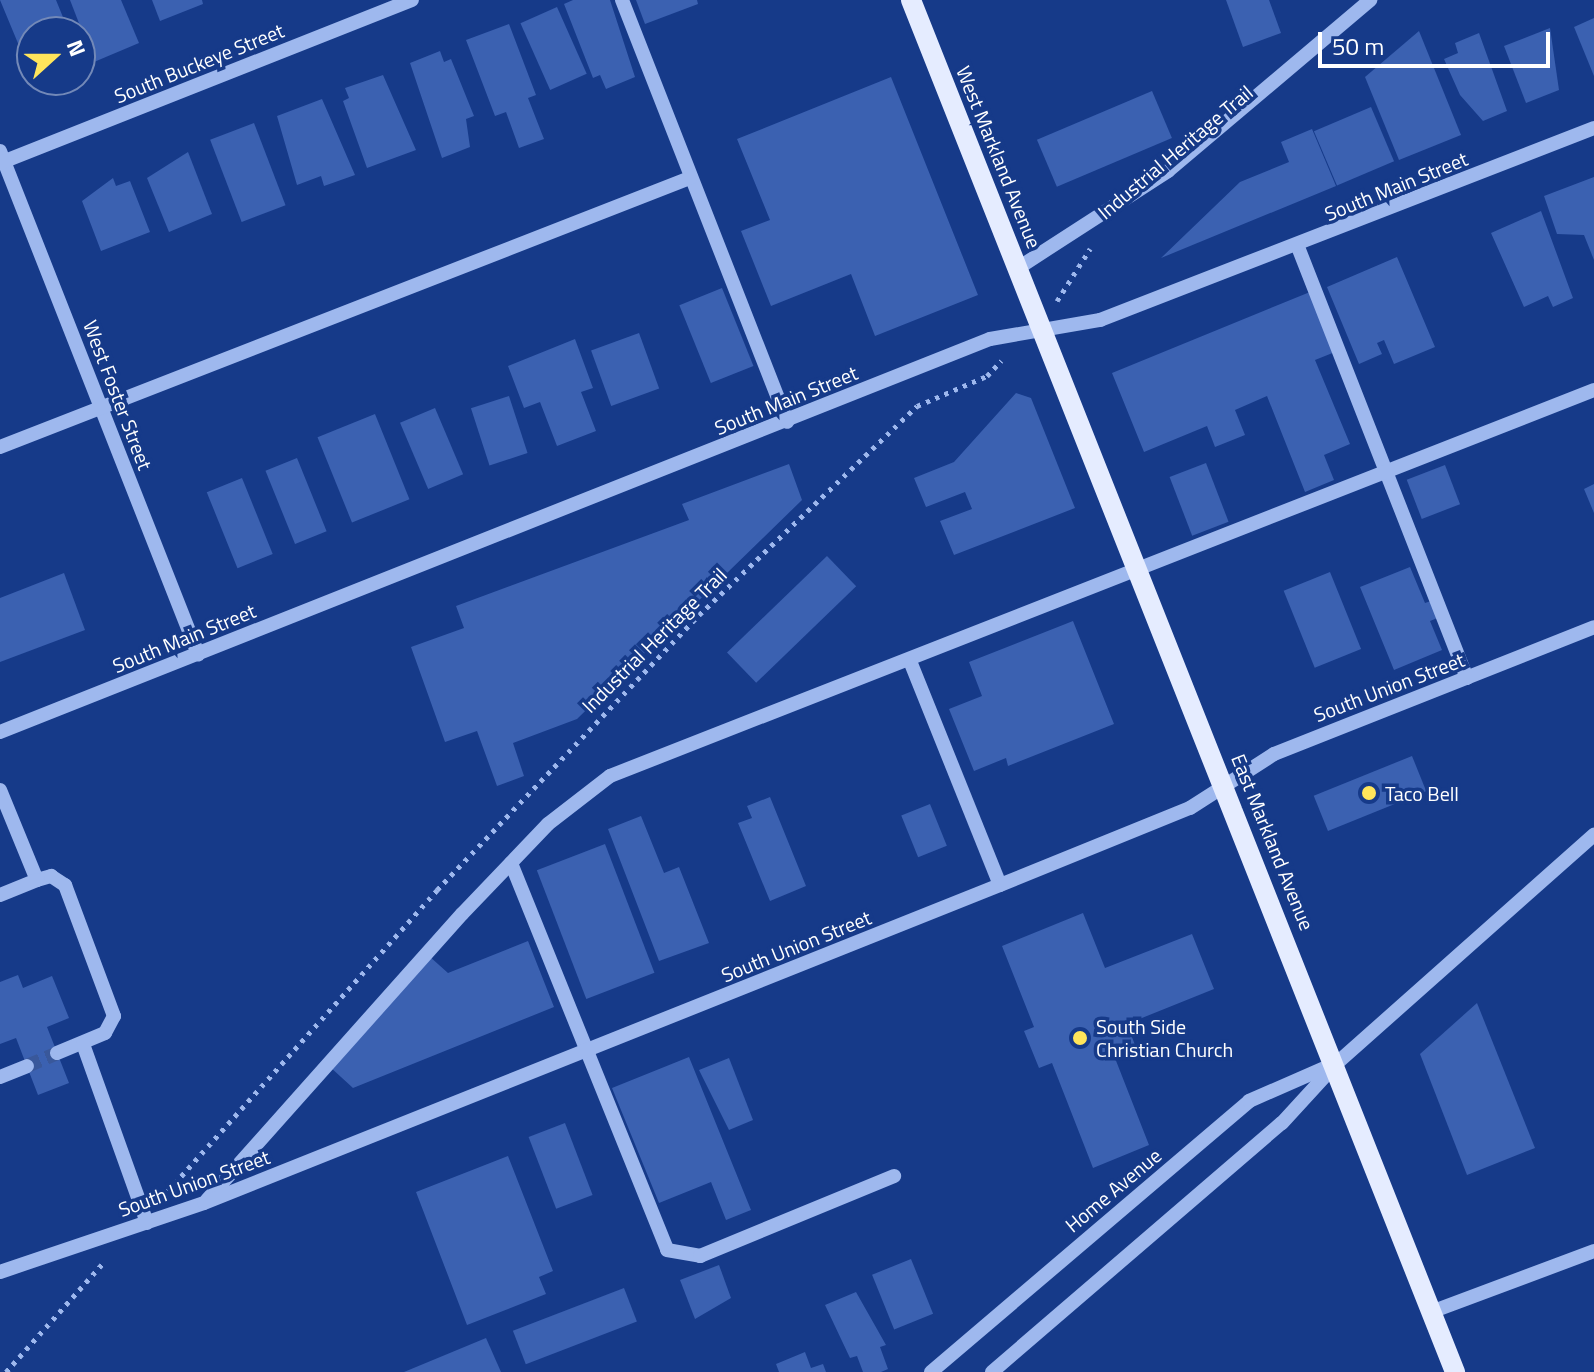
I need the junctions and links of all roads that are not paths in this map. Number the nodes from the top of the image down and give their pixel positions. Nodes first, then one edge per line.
1 (412, 0) edge
2 (622, 0) edge
3 (911, 0) edge
4 (1370, 0) edge
5 (1594, 128) edge
6 (1, 159) edge
7 (690, 178) junction
8 (1298, 247) junction
9 (1018, 268) junction
10 (1036, 328) junction
11 (1594, 390) edge
12 (101, 406) junction
13 (787, 422) junction
14 (0, 447) edge
15 (1386, 473) junction
16 (1140, 573) junction
17 (1594, 627) edge
18 (198, 654) junction
19 (910, 661) junction
20 (1467, 678) junction
21 (0, 732) edge
22 (1224, 787) junction
23 (0, 790) edge
24 (1594, 835) edge
25 (511, 863) junction
26 (37, 880) junction
27 (1000, 885) junction
28 (0, 895) edge
29 (83, 1044) junction
30 (584, 1052) junction
31 (57, 1053) tunnel mouth
32 (1337, 1063) junction
33 (27, 1066) tunnel mouth
34 (0, 1077) edge
35 (894, 1176) dead end
36 (204, 1203) junction
37 (142, 1222) junction
38 (1594, 1251) edge
39 (0, 1272) edge
40 (1431, 1312) junction
41 (931, 1372) edge
42 (992, 1372) edge
43 (1455, 1372) edge

1 - 6 street, South Buckeye Street
2 - 7 street
3 - 9 main road, West Markland Avenue
4 - 9 street
5 - 8 street, South Main Street
6 - 12 street, West Foster Street
7 - 12 street
7 - 13 street
8 - 10 street, South Main Street
8 - 15 street
9 - 10 main road, West Markland Avenue
10 - 13 street, South Main Street
10 - 16 main road, East Markland Avenue
11 - 15 street
12 - 14 street
12 - 18 street, West Foster Street
13 - 18 street, South Main Street
15 - 16 street
15 - 20 street
16 - 19 street
16 - 22 main road, East Markland Avenue
17 - 20 street, South Union Street
18 - 21 street, South Main Street
19 - 25 street
19 - 27 street
20 - 22 street, South Union Street
22 - 27 street, South Union Street
22 - 32 main road, East Markland Avenue
23 - 26 street
24 - 32 street, Home Avenue
25 - 30 street
25 - 36 street
26 - 28 street
26 - 29 street
27 - 30 street, South Union Street
29 - 31 street
29 - 37 street
30 - 35 street
30 - 36 street, South Union Street
32 - 40 main road, East Markland Avenue
32 - 41 street, Home Avenue
32 - 42 street, Home Avenue
33 - 34 street
36 - 37 street, South Union Street
37 - 39 street, South Union Street
38 - 40 street
40 - 43 main road, East Markland Avenue

